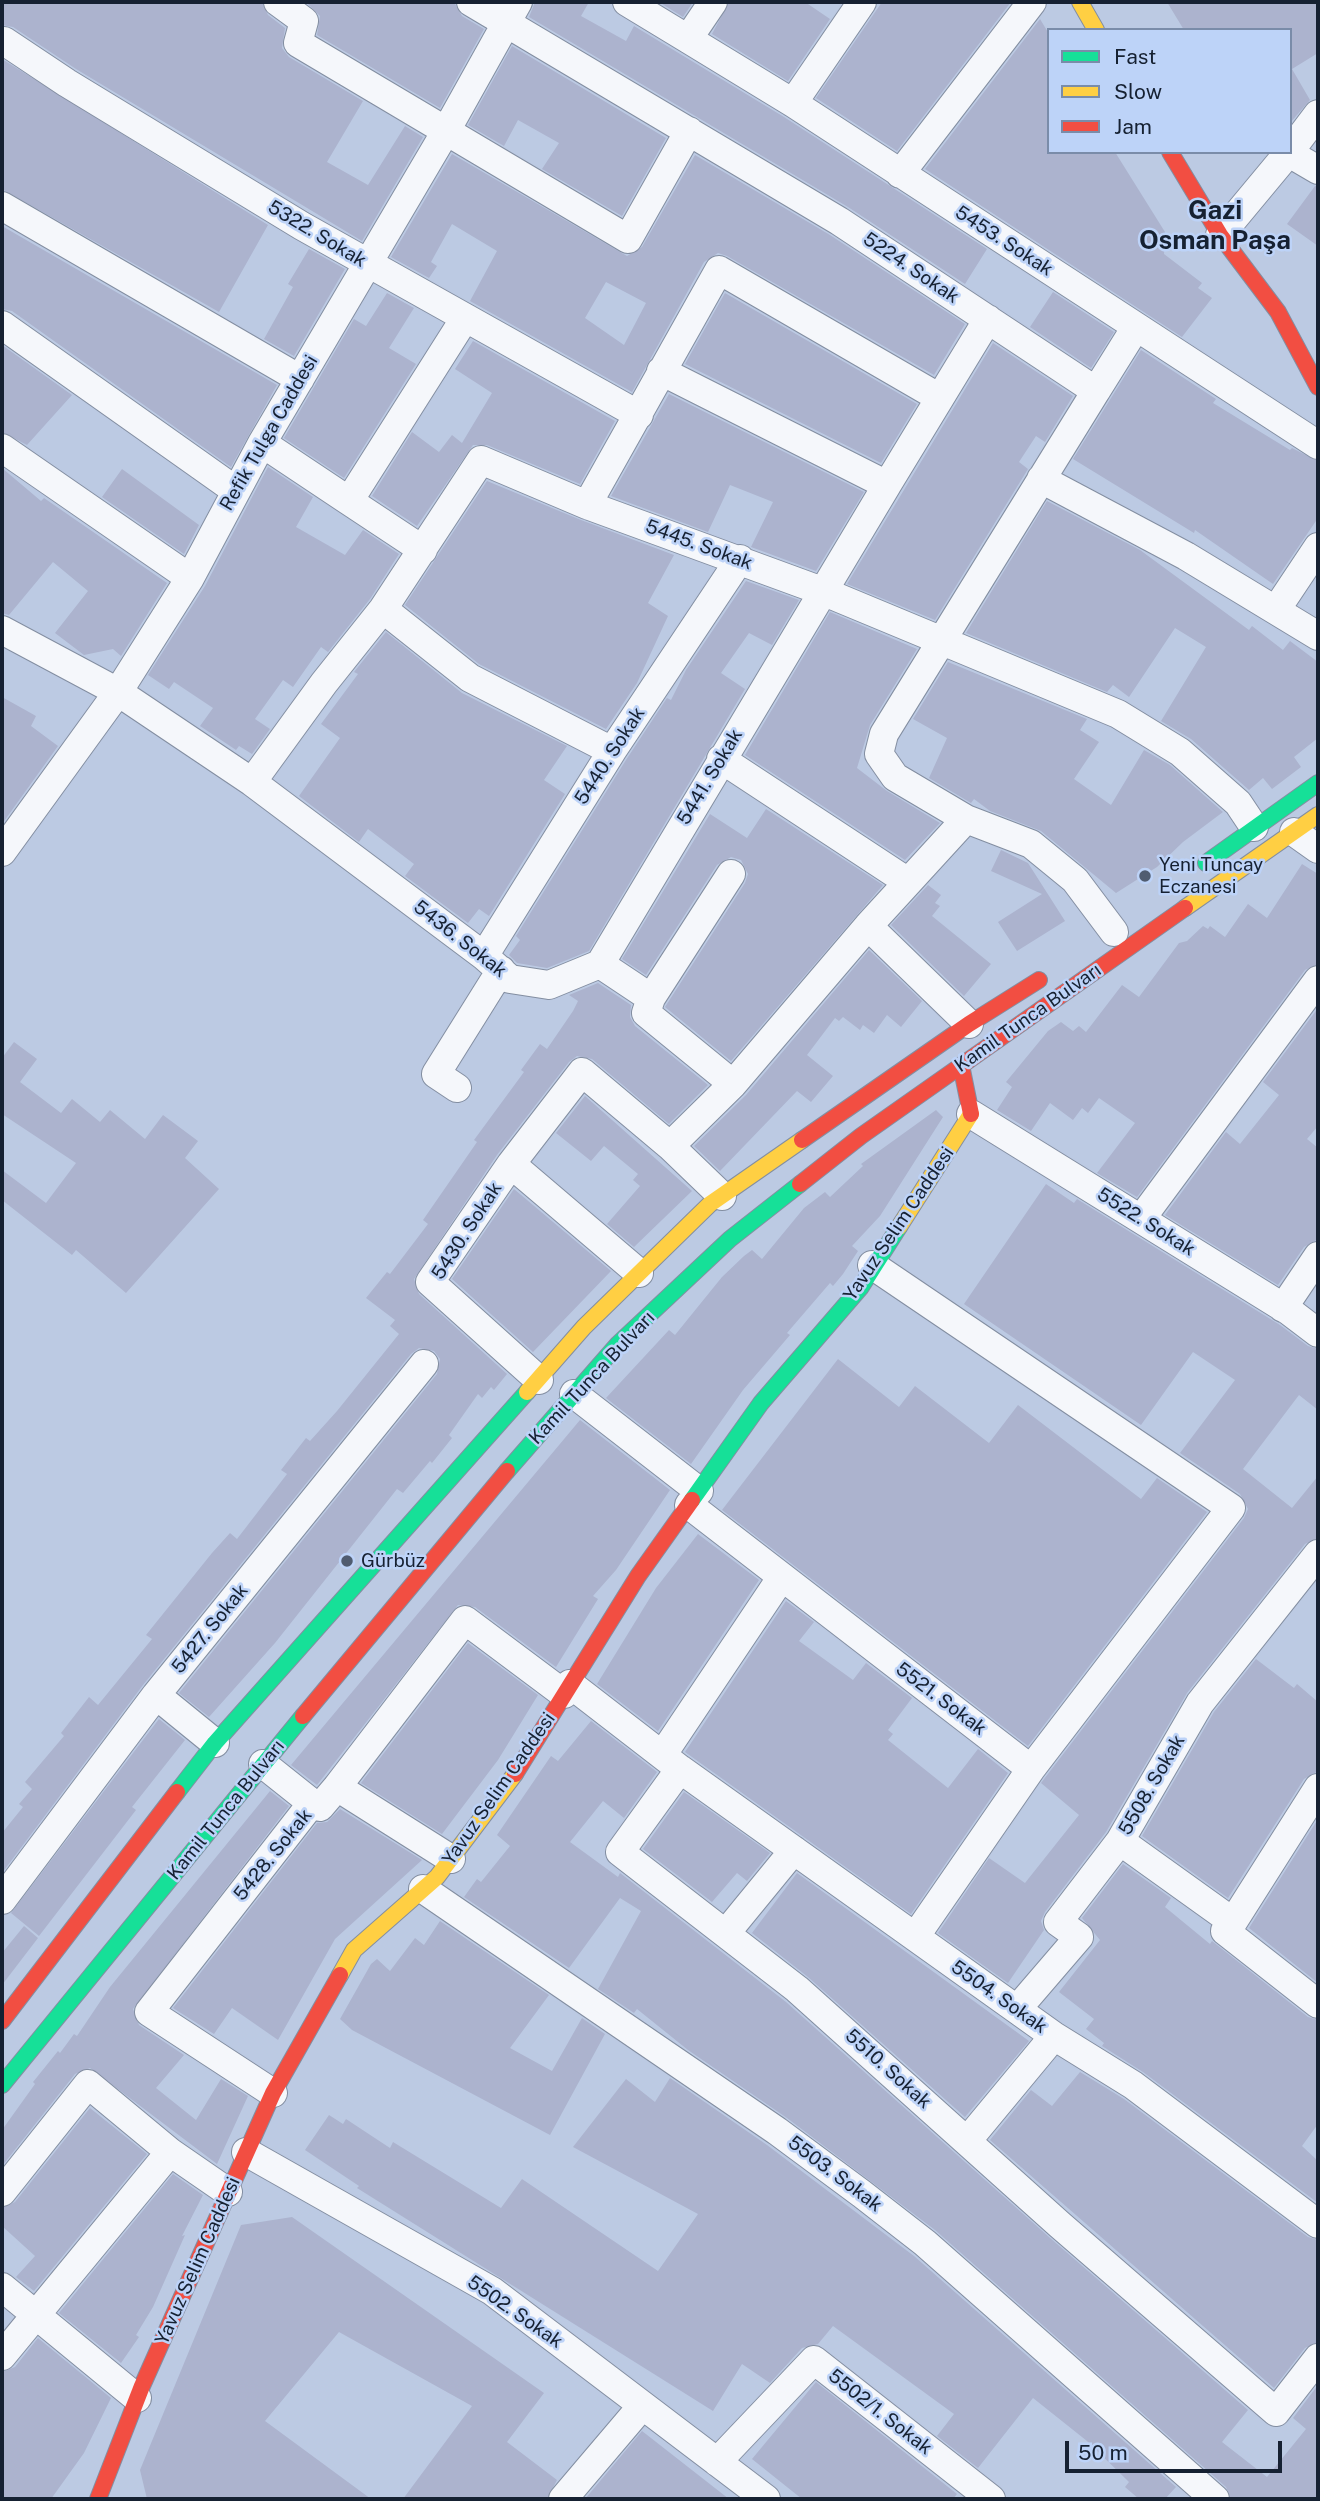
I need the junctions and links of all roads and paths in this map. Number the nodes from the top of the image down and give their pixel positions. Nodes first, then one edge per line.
1 (278, 2) edge
2 (471, 2) edge
3 (627, 2) edge
4 (713, 2) edge
5 (862, 2) edge
6 (1032, 2) edge
7 (1080, 2) edge
8 (512, 12) edge
9 (1095, 28) edge
10 (688, 39) junction
11 (4, 40) dead end
12 (793, 103) junction
13 (1318, 114) edge
14 (446, 131) junction
15 (689, 131) junction
16 (1292, 148) edge
17 (1171, 154) edge
18 (1287, 154) edge
19 (1292, 154) edge
20 (1318, 170) edge
21 (900, 173) junction
22 (2, 206) edge
23 (1220, 235) junction
24 (368, 264) junction
25 (465, 318) junction
26 (988, 319) junction
27 (2, 326) edge
28 (1136, 327) junction
29 (661, 372) junction
30 (300, 379) junction
31 (1318, 387) edge
32 (1096, 391) junction
33 (940, 398) junction
34 (639, 415) junction
35 (262, 443) junction
36 (1318, 445) edge
37 (2, 448) edge
38 (1041, 479) junction
39 (887, 485) junction
40 (235, 491) junction
41 (349, 501) junction
42 (587, 505) junction
43 (1318, 547) edge
44 (423, 550) junction
45 (740, 559) junction
46 (190, 578) junction
47 (822, 591) junction
48 (383, 609) junction
49 (1276, 610) junction
50 (2, 630) edge
51 (1318, 636) edge
52 (941, 639) junction
53 (118, 692) junction
54 (612, 751) junction
55 (721, 759) junction
56 (252, 782) junction
57 (1318, 783) edge
58 (1318, 815) edge
59 (966, 819) junction
60 (1254, 827) junction
61 (1294, 832) junction
62 (1318, 849) edge
63 (2, 852) edge
64 (731, 874) dead end
65 (1189, 876) dead end
66 (908, 882) junction
67 (867, 926) junction
68 (1114, 932) dead end
69 (493, 963) junction
70 (600, 964) junction
71 (1058, 968) dead end
72 (1318, 981) edge
73 (651, 998) junction
74 (969, 1024) junction
75 (961, 1065) junction
76 (733, 1084) junction
77 (457, 1088) dead end
78 (971, 1114) junction
79 (670, 1146) junction
80 (511, 1164) junction
81 (722, 1196) junction
82 (1141, 1219) junction
83 (1318, 1256) edge
84 (872, 1265) junction
85 (639, 1273) junction
86 (1283, 1308) junction
87 (1318, 1333) edge
88 (424, 1364) dead end
89 (539, 1380) junction
90 (574, 1394) junction
91 (694, 1498) junction
92 (1318, 1554) edge
93 (781, 1578) junction
94 (567, 1689) junction
95 (156, 1695) junction
96 (215, 1743) junction
97 (672, 1762) junction
98 (262, 1764) junction
99 (1031, 1769) junction
100 (338, 1787) junction
101 (1318, 1788) edge
102 (312, 1804) junction
103 (1120, 1841) junction
104 (794, 1850) junction
105 (451, 1859) junction
106 (423, 1888) junction
107 (2, 1900) edge
108 (1233, 1922) junction
109 (726, 1933) junction
110 (915, 1937) junction
111 (1318, 2004) edge
112 (1018, 2008) junction
113 (2, 2021) edge
114 (1054, 2036) junction
115 (2, 2085) edge
116 (273, 2093) junction
117 (967, 2141) junction
118 (170, 2152) junction
119 (246, 2152) junction
120 (2, 2192) edge
121 (228, 2192) junction
122 (1318, 2224) edge
123 (2, 2287) edge
124 (35, 2314) junction
125 (2, 2356) edge
126 (1318, 2358) edge
127 (138, 2398) junction
128 (642, 2406) junction
129 (717, 2462) junction
130 (98, 2499) edge
131 (563, 2499) edge
132 (766, 2499) edge
133 (991, 2499) edge
134 (1215, 2499) edge

1 - 14 street
2 - 8 street, 5224. Sokak
3 - 10 street, 5453. Sokak
4 - 10 street
5 - 12 street
6 - 21 street
7 - 9 main road
8 - 14 street, Refik Tulga Caddesi
8 - 15 street, 5224. Sokak
10 - 12 street, 5453. Sokak
11 - 24 street, 5322. Sokak
12 - 21 street, 5453. Sokak
13 - 16 street
14 - 15 street
14 - 24 street, Refik Tulga Caddesi
15 - 26 street, 5224. Sokak
17 - 23 main road
18 - 23 street
19 - 20 street
21 - 28 street, 5453. Sokak
22 - 30 street
23 - 31 main road
24 - 25 street, 5322. Sokak
24 - 30 street, Refik Tulga Caddesi
25 - 34 street, 5322. Sokak
25 - 41 street
26 - 32 street, 5224. Sokak
26 - 33 street, 5441. Sokak
27 - 40 street
28 - 32 street
28 - 36 street, 5453. Sokak
29 - 33 street
29 - 34 street
29 - 39 street
30 - 35 street, Refik Tulga Caddesi
32 - 38 street
33 - 39 street, 5441. Sokak
34 - 42 street
35 - 40 street, Refik Tulga Caddesi
35 - 41 street
37 - 46 street
38 - 49 street
38 - 52 street
39 - 47 street, 5441. Sokak
40 - 46 street, Refik Tulga Caddesi
41 - 44 street
42 - 44 street, 5445. Sokak
42 - 45 street, 5445. Sokak
43 - 49 street
44 - 48 street, 5445. Sokak
45 - 47 street, 5445. Sokak
45 - 54 street, 5440. Sokak
46 - 53 street, Refik Tulga Caddesi
47 - 52 street, 5445. Sokak
47 - 55 street, 5441. Sokak
48 - 54 street
48 - 56 street, 5445. Sokak
49 - 51 street
50 - 53 street, 5436. Sokak
52 - 59 street
52 - 60 street, 5445. Sokak
53 - 56 street, 5436. Sokak
53 - 63 street, Refik Tulga Caddesi
54 - 69 street, 5440. Sokak
55 - 66 street
55 - 70 street, 5441. Sokak
56 - 69 street, 5436. Sokak
57 - 60 main road
58 - 61 main road, Kamil Tunca Bulvarı
59 - 66 street
59 - 68 street
60 - 65 main road
61 - 62 street
61 - 75 main road, Kamil Tunca Bulvarı
64 - 73 street
66 - 67 street
67 - 74 street
67 - 76 street
69 - 70 street, 5436. Sokak
69 - 77 street, 5440. Sokak
70 - 73 street
71 - 74 main road, Kamil Tunca Bulvarı
72 - 82 street
73 - 76 street
74 - 81 main road, Kamil Tunca Bulvarı
75 - 78 main road
75 - 90 main road, Kamil Tunca Bulvarı
76 - 79 street
78 - 82 street, 5522. Sokak
78 - 84 main road, Yavuz Selim Caddesi
79 - 80 street
79 - 81 street
80 - 85 street, 5430. Sokak
80 - 89 street, 5430. Sokak
81 - 85 main road, Kamil Tunca Bulvarı
82 - 86 street, 5522. Sokak
83 - 86 street
84 - 91 main road, Yavuz Selim Caddesi
84 - 99 street
85 - 89 main road, Kamil Tunca Bulvarı
86 - 87 street, 5522. Sokak
88 - 95 street, 5427. Sokak
89 - 96 main road, Kamil Tunca Bulvarı
90 - 91 street, 5521. Sokak
90 - 98 main road, Kamil Tunca Bulvarı
91 - 93 street, 5521. Sokak
91 - 94 main road, Yavuz Selim Caddesi
92 - 103 street, 5508. Sokak
93 - 97 street
93 - 99 street, 5521. Sokak
94 - 97 street
94 - 100 street, 5428. Sokak
94 - 105 main road, Yavuz Selim Caddesi
95 - 96 street
95 - 107 street, 5427. Sokak
96 - 113 main road, Kamil Tunca Bulvarı
97 - 104 street, 5504. Sokak
97 - 109 street, 5510. Sokak
98 - 102 street
98 - 115 main road, Kamil Tunca Bulvarı
99 - 110 street
100 - 102 street, 5428. Sokak
100 - 105 street
101 - 108 street
102 - 116 street, 5428. Sokak
103 - 108 street
103 - 112 street, 5508. Sokak
104 - 109 street
104 - 110 street, 5504. Sokak
105 - 106 main road, Yavuz Selim Caddesi
106 - 116 main road, Yavuz Selim Caddesi
106 - 134 street, 5503. Sokak
108 - 111 street
109 - 117 street, 5510. Sokak
110 - 112 street, 5504. Sokak
112 - 114 street, 5504. Sokak
114 - 117 street
114 - 122 street, 5504. Sokak
116 - 119 main road, Yavuz Selim Caddesi
117 - 126 street, 5510. Sokak
118 - 120 street
118 - 121 street
118 - 124 street
119 - 121 main road, Yavuz Selim Caddesi
119 - 128 street, 5502. Sokak
121 - 127 main road, Yavuz Selim Caddesi
123 - 124 street
124 - 125 street
124 - 127 street
127 - 130 main road, Yavuz Selim Caddesi
128 - 129 street, 5502. Sokak
128 - 131 street
129 - 132 street, 5502. Sokak
129 - 133 street, 5502/1. Sokak

